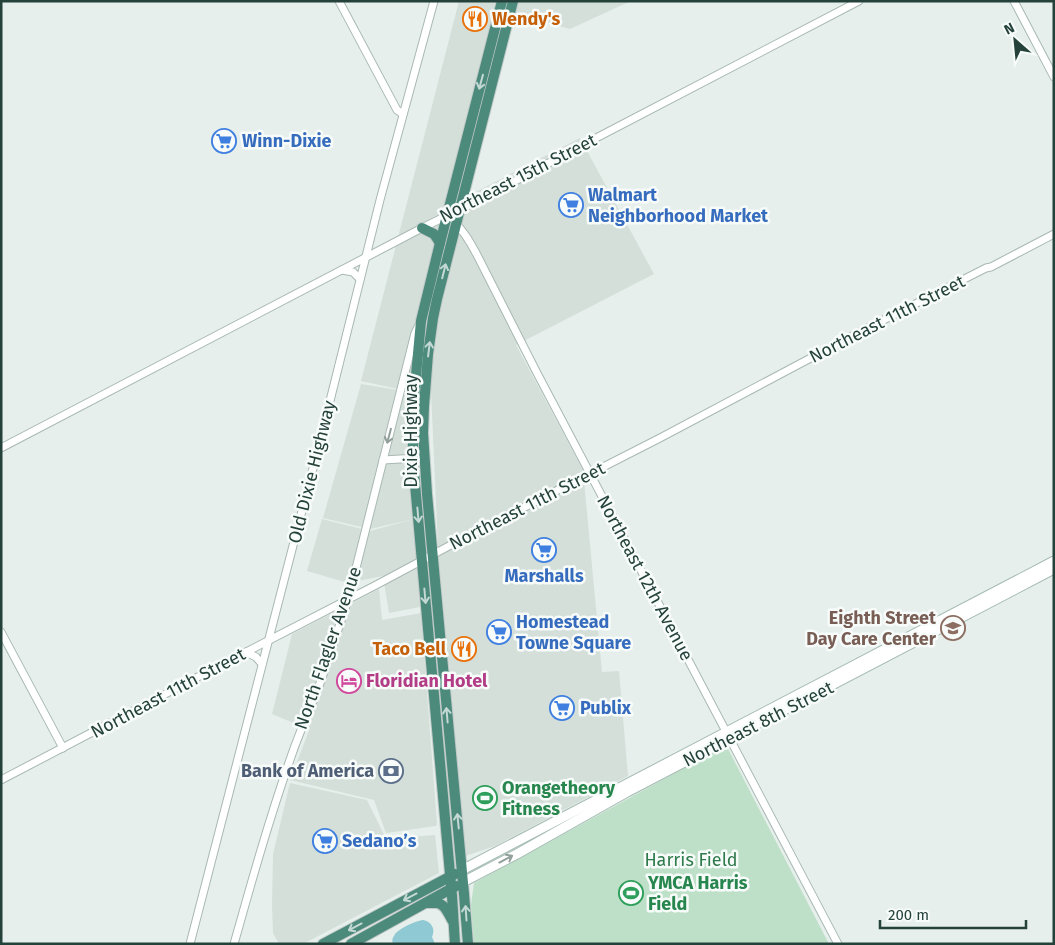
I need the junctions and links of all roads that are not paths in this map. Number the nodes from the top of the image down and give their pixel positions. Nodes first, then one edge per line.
1 (340, 1) edge
2 (434, 1) edge
3 (502, 1) edge
4 (513, 1) edge
5 (859, 1) edge
6 (1014, 1) edge
7 (499, 13) junction
8 (1054, 77) edge
9 (493, 80) junction
10 (403, 114) junction
11 (466, 142) junction
12 (463, 206) junction
13 (446, 217) junction
14 (456, 223) junction
15 (422, 228) junction
16 (1054, 234) edge
17 (440, 243) junction
18 (365, 258) junction
19 (342, 270) junction
20 (360, 279) junction
21 (421, 322) junction
22 (1, 448) edge
23 (419, 458) junction
24 (383, 460) junction
25 (590, 474) junction
26 (432, 555) junction
27 (422, 561) junction
28 (1050, 567) edge
29 (348, 600) junction
30 (1, 632) edge
31 (268, 640) junction
32 (246, 652) junction
33 (262, 664) junction
34 (443, 667) junction
35 (432, 668) junction
36 (728, 735) junction
37 (63, 748) junction
38 (1, 780) edge
39 (572, 818) junction
40 (524, 838) junction
41 (528, 847) junction
42 (462, 870) junction
43 (450, 876) junction
44 (463, 882) junction
45 (451, 888) junction
46 (424, 904) junction
47 (454, 923) junction
48 (342, 939) edge
49 (327, 943) edge
50 (190, 944) edge
51 (234, 944) edge
52 (350, 944) edge
53 (455, 944) edge
54 (468, 944) edge
55 (838, 944) edge

1 - 10 street
2 - 10 street, Old Dixie Highway
3 - 7 highway
4 - 9 highway, Dixie Highway
5 - 12 street, Northeast 15th Street
6 - 8 street
7 - 9 highway
7 -> 11 highway
9 - 12 highway, Dixie Highway
10 - 18 street, Old Dixie Highway
11 - 12 highway
11 - 13 highway
12 - 13 street, Northeast 15th Street
12 - 14 highway, Dixie Highway
13 - 14 street, Northeast 12th Avenue
13 - 15 street, Northeast 15th Street
13 - 17 highway
23 -> 14 highway, Dixie Highway
14 - 25 street, Northeast 12th Avenue
15 - 17 highway
15 - 18 street, Northeast 15th Street
16 - 25 street, Northeast 11th Street
17 - 21 highway
18 - 19 street, Northeast 15th Street
18 - 20 street, Old Dixie Highway
19 - 20 street
19 - 22 street, Northeast 15th Street
20 - 31 street, Old Dixie Highway
21 - 23 highway
21 -> 24 street, North Flagler Avenue
23 - 24 street
23 - 26 highway, Dixie Highway
23 -> 27 highway
24 - 29 street, North Flagler Avenue
25 - 26 street, Northeast 11th Street
25 - 36 street, Northeast 12th Avenue
26 - 27 street, Northeast 11th Street
26 - 34 highway, Dixie Highway
27 - 29 street, Northeast 11th Street
27 -> 35 highway
28 - 36 main road, Northeast 8th Street
29 - 31 street, Northeast 11th Street
29 - 51 street, North Flagler Avenue
30 - 37 street
31 - 32 street, Northeast 11th Street
31 - 33 street, Old Dixie Highway
32 - 33 street
32 - 37 street, Northeast 11th Street
33 - 50 street, Old Dixie Highway
34 - 35 highway
42 -> 34 highway, Dixie Highway
35 - 43 highway
36 - 39 main road, Northeast 8th Street
36 - 55 street, Northeast 12th Avenue
37 - 38 street, Northeast 11th Street
39 - 40 main road, Northeast 8th Street
39 - 41 main road, Northeast 8th Street
40 - 41 main road
40 - 42 main road, Northeast 8th Street
44 -> 41 main road, Northeast 8th Street
42 - 43 highway
42 - 44 highway, Dixie Highway
43 - 45 highway
43 -> 48 highway
44 - 45 highway
54 -> 44 highway, Dixie Highway
45 - 46 highway
45 - 47 highway
46 - 47 highway
46 - 52 highway
47 - 53 highway
48 - 49 highway

